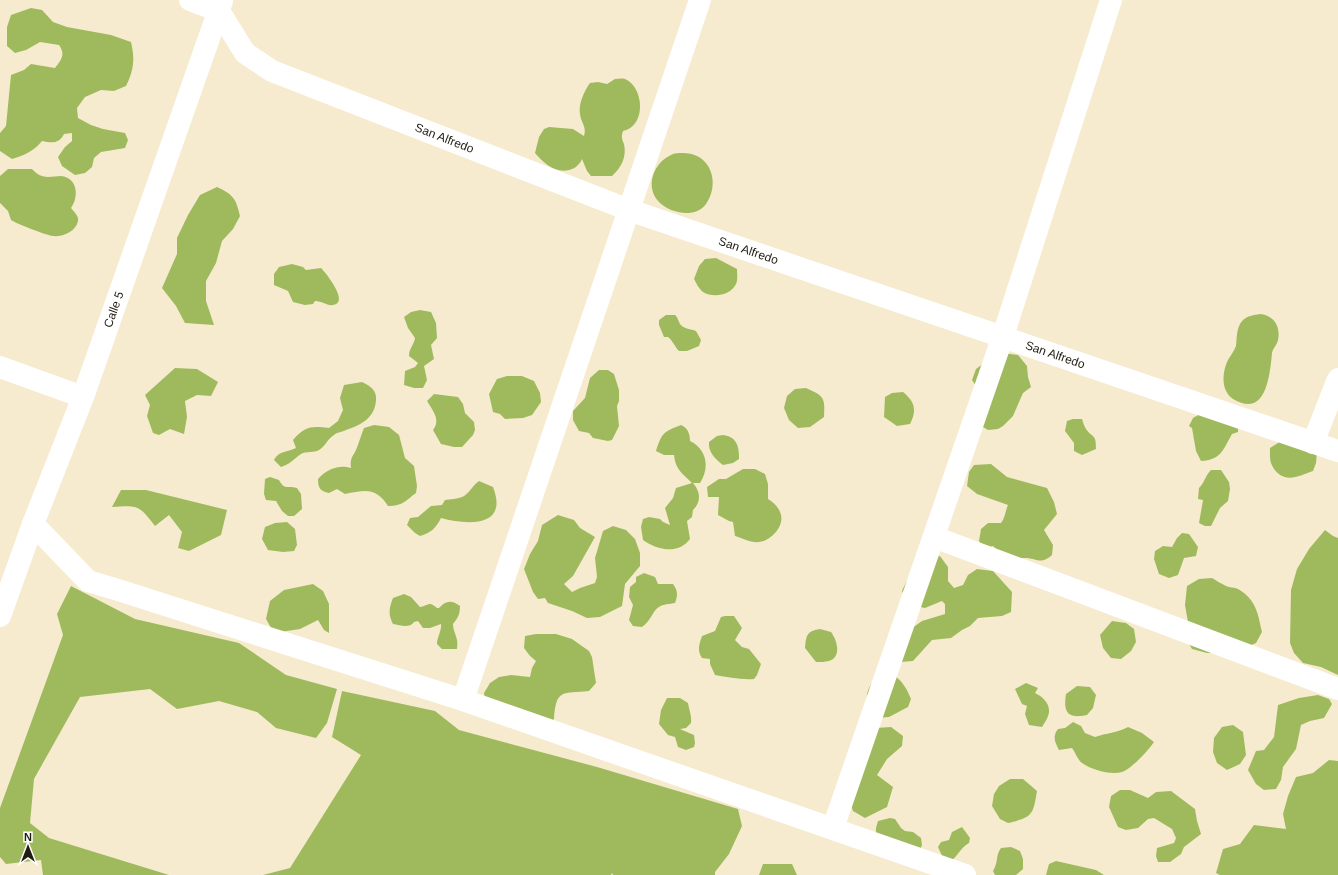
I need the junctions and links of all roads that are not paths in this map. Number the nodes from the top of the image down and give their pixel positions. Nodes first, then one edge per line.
1 (190, 0) edge
2 (700, 0) edge
3 (1111, 0) edge
4 (221, 6) edge
5 (629, 210) junction
6 (1003, 336) junction
7 (0, 367) edge
8 (1338, 379) edge
9 (83, 397) junction
10 (1313, 443) junction
11 (1338, 450) edge
12 (33, 524) junction
13 (934, 537) junction
14 (0, 616) edge
15 (1338, 689) edge
16 (464, 700) junction
17 (833, 828) junction
18 (965, 875) edge

1 - 4 street
2 - 5 street
3 - 6 street
4 - 5 street, San Alfredo
4 - 9 street, Calle 5
5 - 6 street, San Alfredo
5 - 16 street
6 - 10 street, San Alfredo
6 - 13 street
7 - 9 street
8 - 10 street
9 - 12 street, Calle 5
10 - 11 street, San Alfredo
12 - 14 street, Calle 5
12 - 16 street
13 - 15 street
13 - 17 street
16 - 17 street
17 - 18 street

